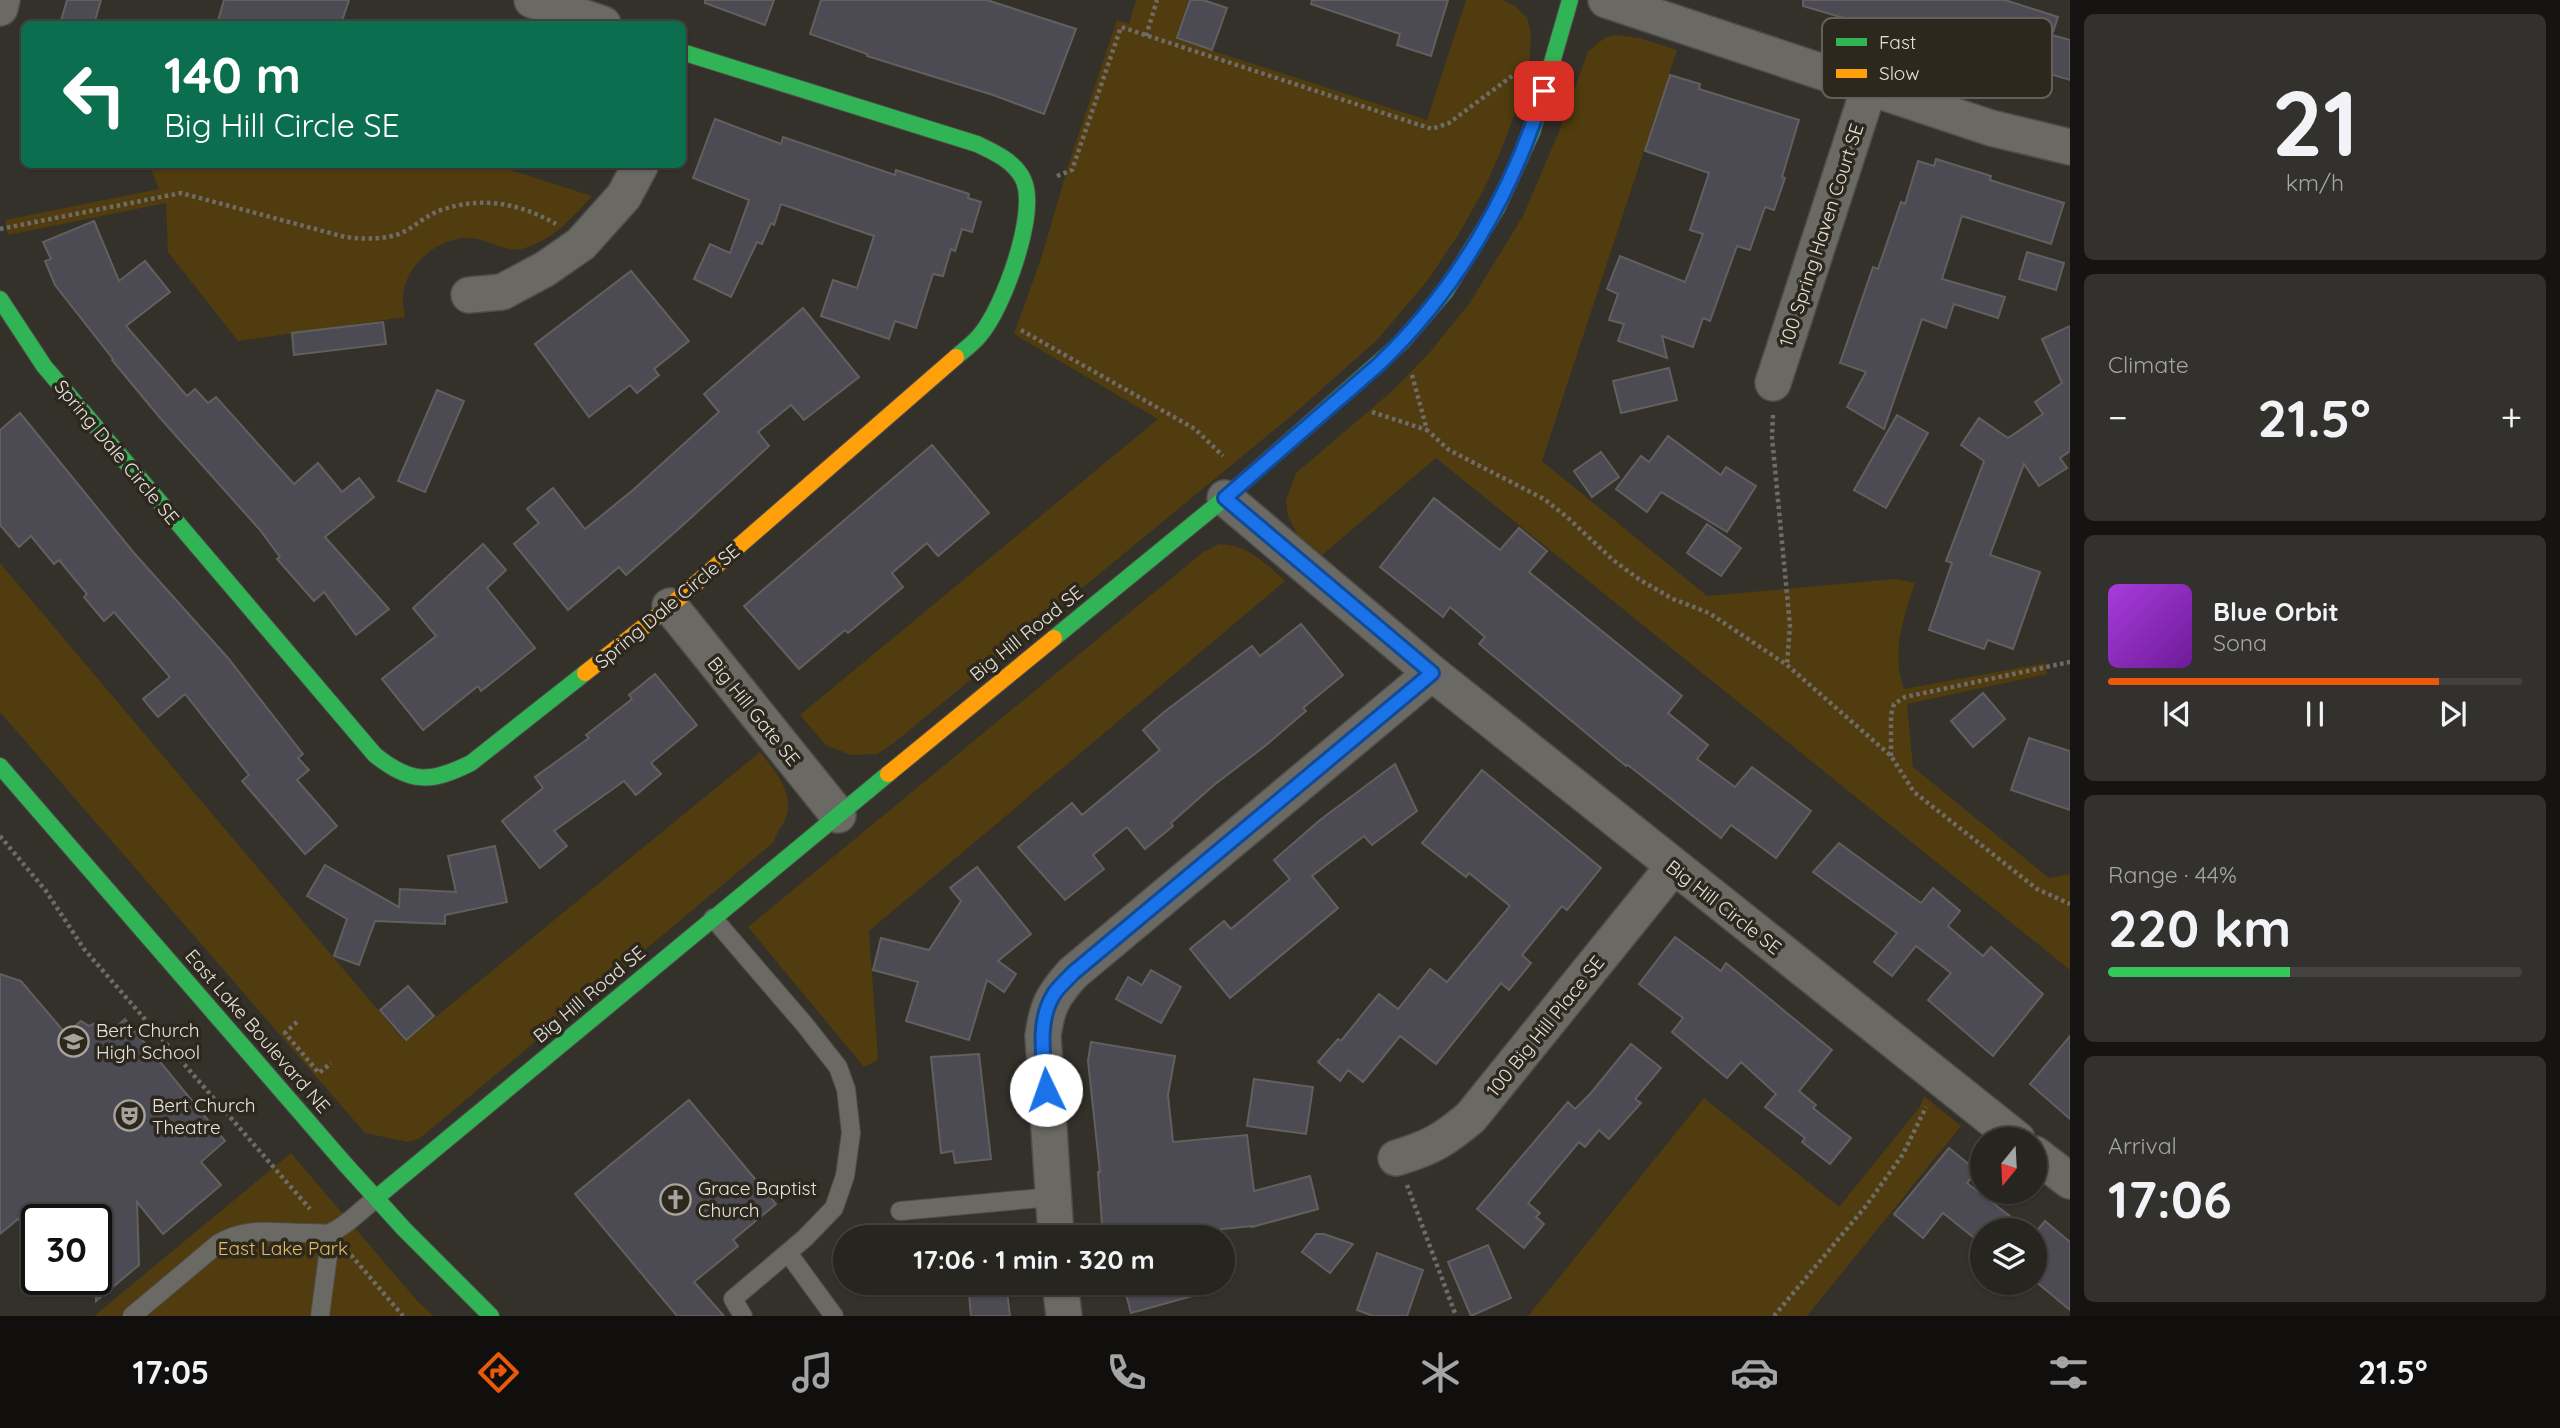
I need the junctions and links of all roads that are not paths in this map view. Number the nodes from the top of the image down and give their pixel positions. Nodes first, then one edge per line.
1 (2, 0) edge
2 (532, 0) edge
3 (1570, 0) edge
4 (1606, 0) edge
5 (0, 8) edge
6 (594, 21) edge
7 (686, 53) edge
8 (1822, 72) edge
9 (1866, 98) edge
10 (1900, 98) edge
11 (2070, 147) edge
12 (639, 168) edge
13 (469, 295) dead end
14 (0, 299) edge
15 (1773, 383) road end
16 (1236, 488) junction
17 (670, 606) junction
18 (1432, 673) junction
19 (0, 766) edge
20 (838, 815) junction
21 (1673, 867) junction
22 (713, 918) junction
23 (2002, 1127) edge
24 (1396, 1158) road end
25 (2048, 1164) edge
26 (2070, 1181) edge
27 (376, 1198) junction
28 (1052, 1198) junction
29 (900, 1211) dead end
30 (1055, 1225) edge
31 (331, 1233) junction
32 (788, 1252) junction
33 (1061, 1295) edge
34 (132, 1316) edge
35 (320, 1316) edge
36 (491, 1316) edge
37 (743, 1316) edge
38 (834, 1316) edge
39 (1064, 1316) edge

1 - 5 street
2 - 6 street
3 - 16 street, Big Hill Road SE
4 - 8 street
7 - 17 street, Spring Dale Circle SE
9 - 15 street, 100 Spring Haven Court SE
10 - 11 street
12 - 13 street
14 - 17 street, Spring Dale Circle SE
16 - 18 street, Big Hill Circle SE
16 - 20 street, Big Hill Road SE
17 - 20 street, Big Hill Gate SE
18 - 21 street, Big Hill Circle SE
18 - 28 street
19 - 27 street, East Lake Boulevard NE
20 - 22 street, Big Hill Road SE
21 - 23 street, Big Hill Circle SE
21 - 24 street, 100 Big Hill Place SE
22 - 27 street, Big Hill Road SE
22 - 32 lane
25 - 26 street
27 - 31 lane
27 - 36 street, East Lake Boulevard NE
28 - 29 lane
28 - 30 street
31 - 34 lane
31 - 35 lane
32 - 37 lane
32 - 38 lane
33 - 39 street

